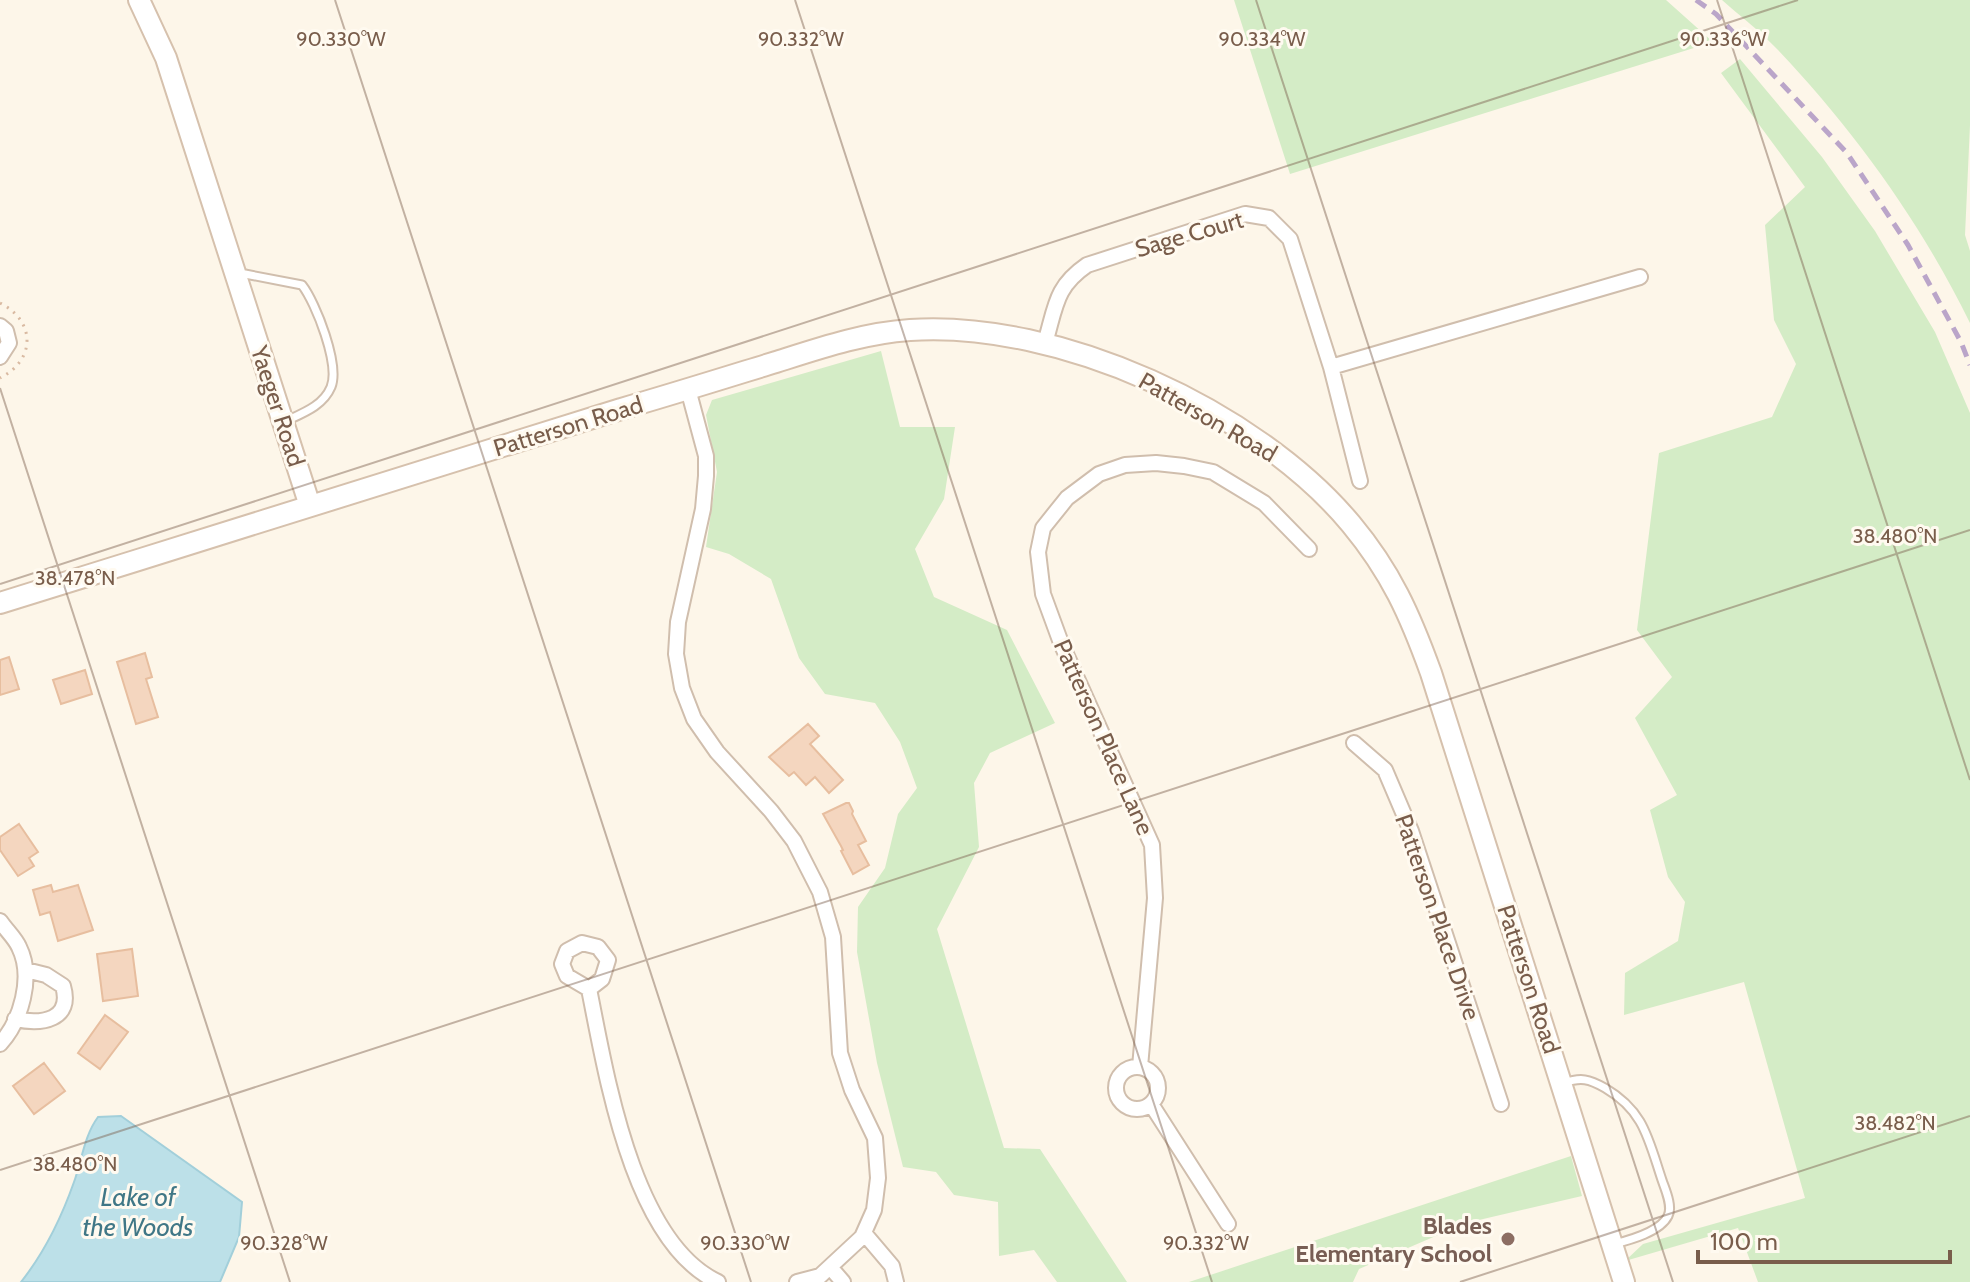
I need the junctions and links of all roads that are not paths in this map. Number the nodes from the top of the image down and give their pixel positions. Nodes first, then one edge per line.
1 (139, 0) edge
2 (236, 277) junction
3 (1640, 277) dead end
4 (0, 326) edge
5 (1045, 343) junction
6 (0, 357) edge
7 (1331, 367) junction
8 (688, 389) junction
9 (283, 422) junction
10 (1360, 481) dead end
11 (310, 506) junction
12 (1309, 549) dead end
13 (0, 603) edge
14 (1354, 743) dead end
15 (0, 921) edge
16 (26, 970) junction
17 (589, 989) dead end
18 (15, 1019) junction
19 (0, 1044) edge
20 (1140, 1067) junction
21 (1562, 1083) junction
22 (1151, 1104) junction
23 (1501, 1104) dead end
24 (1228, 1224) dead end
25 (864, 1233) junction
26 (1612, 1244) junction
27 (830, 1267) junction
28 (718, 1282) edge
29 (797, 1282) edge
30 (843, 1282) edge
31 (896, 1282) edge
32 (1624, 1282) edge

1 - 2 street, Yaeger Road
2 - 9 street, Yaeger Road
2 - 9 lane
3 - 7 street
4 - 6 street
5 - 7 street, Sage Court
5 - 8 street, Patterson Road
5 - 21 street, Patterson Road
7 - 10 street, Sage Court
8 - 11 street, Patterson Road
8 - 25 street
9 - 11 street, Yaeger Road
11 - 13 street
12 - 20 street, Patterson Place Lane
14 - 23 street, Patterson Place Drive
15 - 16 street
16 - 18 street
16 - 18 street
17 - 28 street
18 - 19 street
20 - 22 street
20 - 22 street
21 - 26 street, Patterson Road
21 - 26 lane
22 - 24 street
25 - 27 street
25 - 31 street
26 - 32 street, Patterson Road
27 - 29 street
27 - 30 street

